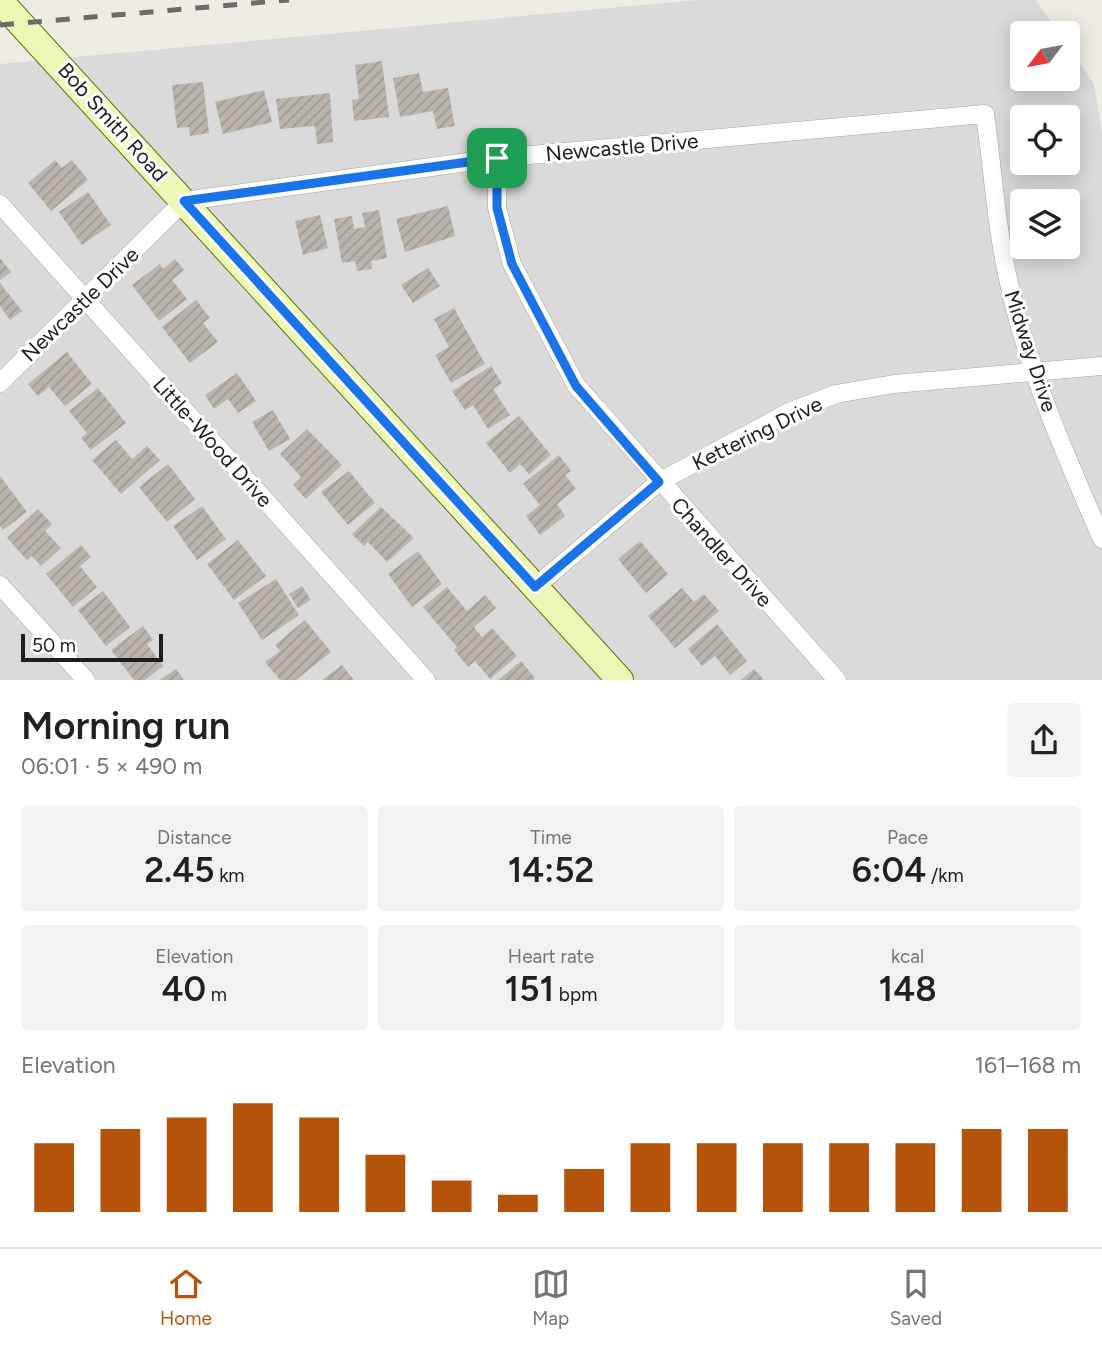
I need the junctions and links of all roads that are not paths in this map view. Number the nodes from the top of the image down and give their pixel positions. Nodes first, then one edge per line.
1 (0, 1) edge
2 (985, 114) joint
3 (497, 158) junction
4 (184, 201) junction
5 (0, 204) edge
6 (86, 300) junction
7 (1102, 366) edge
8 (1036, 371) junction
9 (0, 383) edge
10 (659, 482) junction
11 (1102, 539) edge
12 (0, 586) edge
13 (535, 587) junction
14 (86, 680) edge
15 (426, 680) edge
16 (620, 680) edge
17 (837, 680) edge

1 - 4 street, Bob Smith Road
2 - 3 street, Newcastle Drive
2 - 8 street, Midway Drive
3 - 4 street, Newcastle Drive
3 - 10 street, Chandler Drive
4 - 6 street, Newcastle Drive
4 - 13 street, Bob Smith Road
5 - 6 street, Little-Wood Drive
6 - 9 street, Newcastle Drive
6 - 15 street, Little-Wood Drive
7 - 8 street, Kettering Drive
8 - 10 street, Kettering Drive
8 - 11 street, Midway Drive
10 - 13 street, Kettering Drive
10 - 17 street, Chandler Drive
12 - 14 street
13 - 16 street, Bob Smith Road

